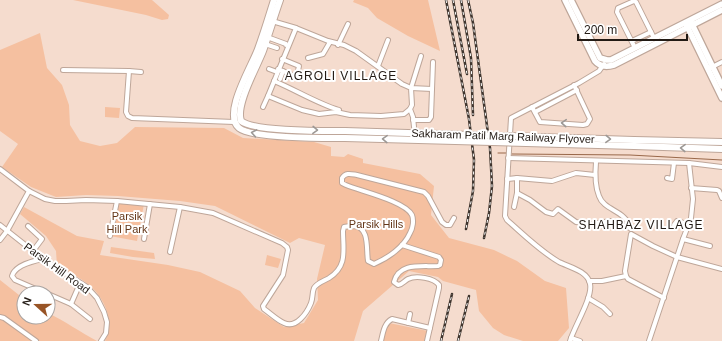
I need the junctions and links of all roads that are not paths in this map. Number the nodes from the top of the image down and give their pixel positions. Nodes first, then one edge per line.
1 (274, 0) edge
2 (280, 0) edge
3 (565, 0) edge
4 (571, 0) edge
5 (722, 4) edge
6 (722, 10) edge
7 (270, 20) junction
8 (348, 24) dead end
9 (689, 24) junction
10 (296, 28) junction
11 (651, 32) junction
12 (267, 37) junction
13 (654, 38) junction
14 (388, 40) dead end
15 (632, 41) junction
16 (330, 42) junction
17 (265, 44) junction
18 (286, 45) dead end
19 (338, 45) junction
20 (635, 48) junction
21 (285, 52) junction
22 (421, 56) dead end
23 (308, 58) dead end
24 (284, 60) junction
25 (433, 62) dead end
26 (722, 62) edge
27 (604, 63) junction
28 (378, 66) junction
29 (710, 68) junction
30 (269, 69) dead end
31 (63, 70) dead end
32 (129, 71) junction
33 (280, 71) junction
34 (141, 72) dead end
35 (280, 79) dead end
36 (274, 81) junction
37 (574, 86) junction
38 (722, 86) edge
39 (411, 88) junction
40 (432, 89) junction
41 (577, 90) junction
42 (268, 96) junction
43 (722, 98) edge
44 (263, 107) dead end
45 (532, 107) junction
46 (410, 109) junction
47 (534, 112) junction
48 (350, 114) junction
49 (413, 120) junction
50 (234, 122) junction
51 (414, 127) dead end
52 (345, 134) junction
53 (722, 142) edge
54 (634, 143) junction
55 (722, 149) edge
56 (508, 158) junction
57 (596, 162) junction
58 (674, 163) junction
59 (688, 163) junction
60 (722, 167) edge
61 (0, 169) edge
62 (595, 175) junction
63 (517, 178) junction
64 (666, 178) dead end
65 (507, 179) junction
66 (691, 188) junction
67 (29, 191) junction
68 (720, 191) edge
69 (517, 194) junction
70 (722, 198) edge
71 (117, 201) junction
72 (150, 204) junction
73 (180, 207) junction
74 (514, 207) dead end
75 (454, 218) dead end
76 (674, 225) dead end
77 (0, 226) edge
78 (28, 226) dead end
79 (686, 226) junction
80 (630, 228) junction
81 (7, 232) junction
82 (631, 234) junction
83 (110, 236) dead end
84 (144, 239) dead end
85 (683, 239) junction
86 (0, 240) edge
87 (402, 245) junction
88 (710, 246) dead end
89 (33, 251) junction
90 (170, 252) dead end
91 (677, 257) junction
92 (43, 259) junction
93 (722, 269) edge
94 (626, 276) junction
95 (589, 281) junction
96 (26, 285) edge
97 (78, 288) dead end
98 (56, 298) edge
99 (588, 298) junction
100 (664, 298) junction
101 (71, 304) junction
102 (410, 314) dead end
103 (610, 314) dead end
104 (0, 317) edge
105 (90, 319) dead end
106 (408, 322) junction
107 (430, 328) junction
108 (569, 340) edge
109 (36, 341) edge
110 (101, 341) edge
111 (381, 341) edge
112 (427, 341) edge
113 (580, 341) edge
114 (649, 341) edge

1 - 7 main road
2 - 7 main road
3 - 27 main road
4 - 27 main road
5 - 9 main road
6 - 9 main road
7 - 10 street
7 - 12 main road, Sakharam Patil Marg Railway Flyover
7 - 50 main road
8 - 19 street
9 - 13 main road
9 - 27 main road
9 - 29 main road
10 - 16 street
10 - 21 street
11 - 13 street
11 - 15 street
11 - 15 street
12 - 17 main road, Sakharam Patil Marg Railway Flyover
12 - 18 street
13 - 20 main road
14 - 28 street
15 - 20 street
16 - 19 street
16 - 23 street
17 - 21 street
17 -> 52 main road, Sakharam Patil Marg Railway Flyover
19 - 28 street
20 - 27 main road
21 - 24 street
22 - 39 street
24 - 33 street
24 - 33 street
25 - 40 street
26 - 29 street
27 - 37 street
28 - 39 street
29 - 38 main road
29 - 43 main road
30 - 33 street
31 - 32 street
32 - 34 street
32 - 50 street
33 - 35 street
33 - 36 street
36 - 42 street
36 - 48 street
37 - 41 street
37 - 45 street
39 - 40 street
39 - 46 street
40 - 49 street
41 - 47 street
41 -> 47 street
42 - 44 street
42 - 48 street
45 - 47 street
45 - 56 street
46 - 48 street
46 - 49 street
49 - 51 street
52 -> 50 main road, Sakharam Patil Marg Railway Flyover
52 - 54 main road, Sakharam Patil Marg Railway Flyover, bridge
53 - 54 main road, Sakharam Patil Marg Railway Flyover
55 -> 54 main road, Sakharam Patil Marg Railway Flyover
56 - 57 street
56 - 65 street
57 - 58 street
57 - 62 street
58 - 59 street
58 - 64 street
59 - 60 street
59 - 66 street
61 - 67 street
62 - 63 street
62 - 80 street
63 - 65 street
63 - 69 street
65 - 95 street
66 - 68 street
66 - 79 street
67 - 71 street
67 - 81 street
68 - 70 street
69 - 74 street
69 - 80 street
71 - 72 street
71 - 83 street
72 - 73 street
72 - 84 street
73 - 87 street
73 - 90 street
75 - 87 street
76 - 79 street
77 - 81 street, Parsik Hill Road
78 - 89 street
79 - 85 street
80 - 82 street
81 - 86 street
81 - 89 street, Parsik Hill Road
82 - 91 street
82 - 94 street
85 - 88 street
85 - 91 street
87 - 107 street
89 - 92 street, Parsik Hill Road
91 - 93 street
91 - 100 street
92 - 96 street
92 - 110 street, Parsik Hill Road
94 - 95 street
94 - 100 street
95 - 99 street
97 - 101 street
98 - 101 street
99 - 103 street
99 - 108 street
100 - 114 street
101 - 105 street
102 - 106 street
104 - 109 street
106 - 107 street
106 - 111 street
107 - 112 street
108 - 113 street

